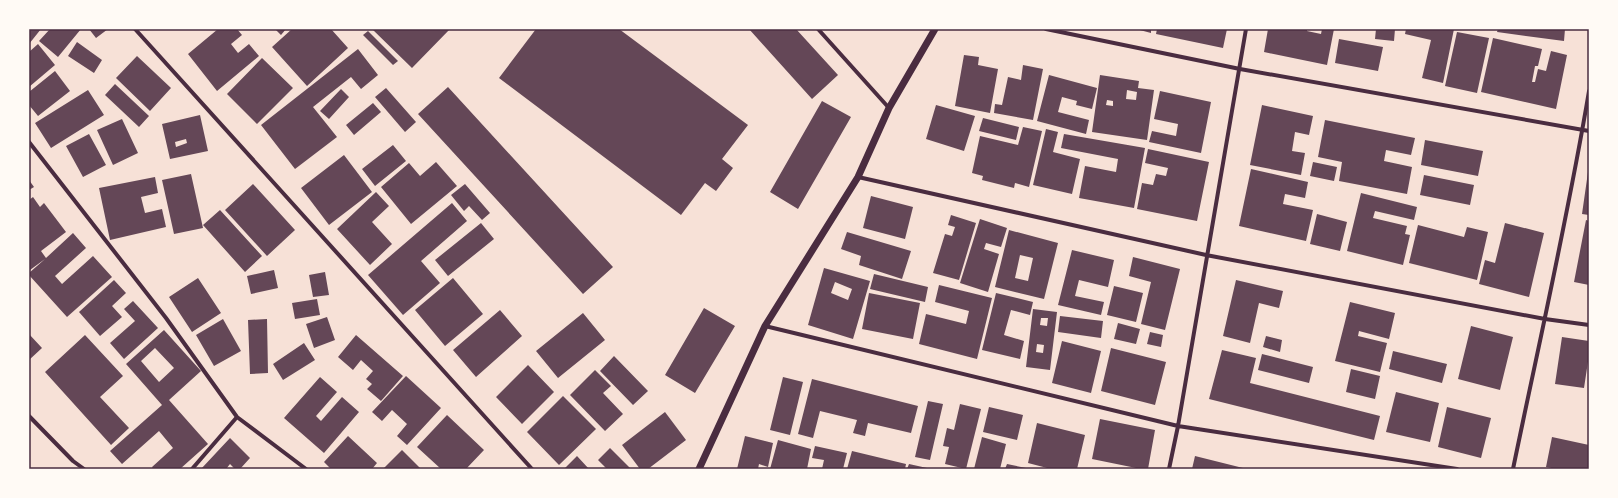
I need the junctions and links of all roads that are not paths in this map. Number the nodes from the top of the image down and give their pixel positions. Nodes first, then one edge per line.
1 (136, 29) edge
2 (818, 29) edge
3 (935, 29) edge
4 (1046, 29) edge
5 (1246, 29) edge
6 (1240, 69) junction
7 (1589, 91) edge
8 (888, 108) junction
9 (1583, 130) junction
10 (1589, 131) edge
11 (29, 142) edge
12 (858, 177) junction
13 (1206, 255) junction
14 (1545, 319) junction
15 (765, 326) junction
16 (1589, 326) edge
17 (29, 416) edge
18 (237, 417) junction
19 (1178, 426) junction
20 (84, 469) edge
21 (192, 469) edge
22 (306, 469) edge
23 (532, 469) edge
24 (699, 469) edge
25 (1169, 469) edge
26 (1457, 469) edge
27 (1513, 469) edge

1 - 23 street
2 - 8 street
3 - 8 street
4 - 6 street
5 - 6 street
6 - 9 street
6 - 13 street
7 - 9 street
8 - 12 street
9 - 10 street
9 - 14 street
11 - 18 street
12 - 13 street
12 - 15 street
13 - 14 street
13 - 19 street
14 - 16 street
14 - 27 street
15 - 19 street
15 - 24 street
17 - 20 street
18 - 21 street
18 - 22 street
19 - 25 street
19 - 26 street

